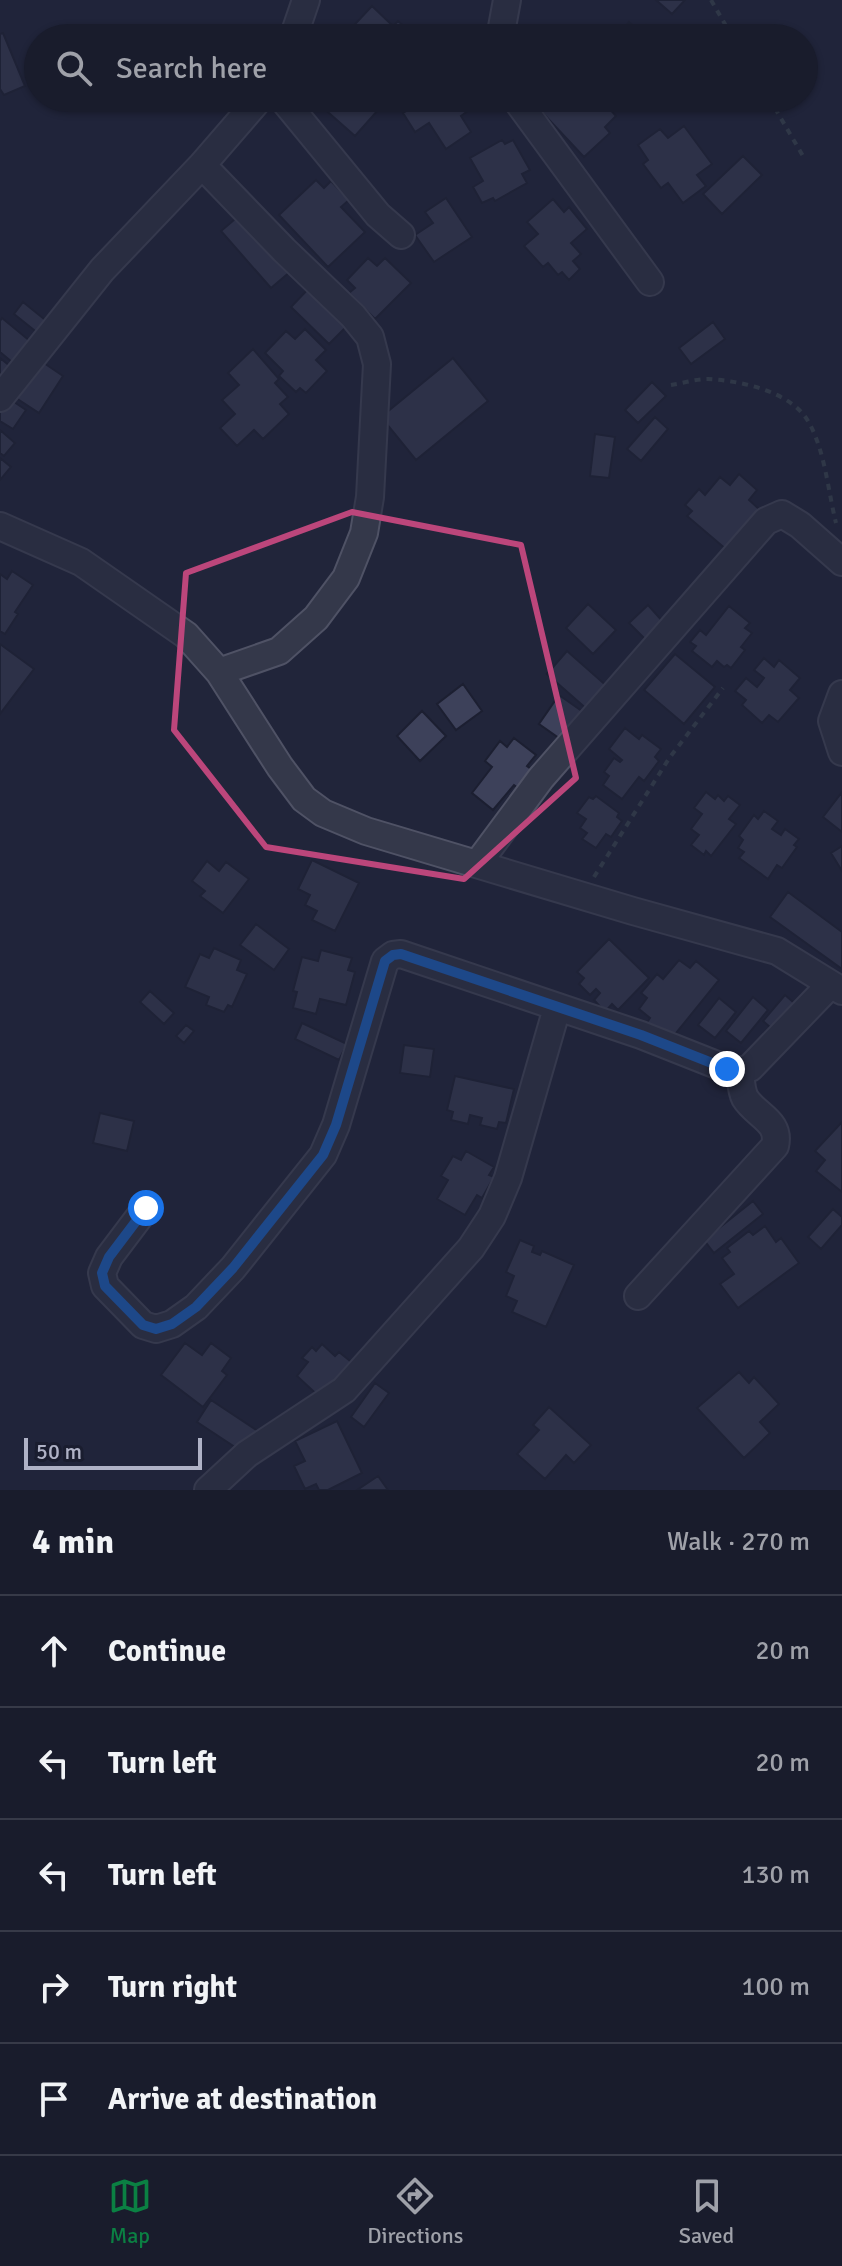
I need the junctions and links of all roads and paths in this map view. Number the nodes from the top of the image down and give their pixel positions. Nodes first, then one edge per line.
1 (306, 0) edge
2 (507, 0) edge
3 (711, 0) edge
4 (298, 24) edge
5 (503, 24) edge
6 (725, 24) edge
7 (248, 112) edge
8 (293, 112) edge
9 (525, 112) edge
10 (777, 112) edge
11 (803, 156) dead end
12 (202, 165) junction
13 (401, 235) dead end
14 (650, 282) dead end
15 (671, 385) dead end
16 (0, 398) edge
17 (0, 526) edge
18 (839, 535) dead end
19 (842, 562) edge
20 (219, 672) junction
21 (723, 688) dead end
22 (842, 694) edge
23 (842, 752) edge
24 (478, 863) junction
25 (583, 896) junction
26 (836, 988) edge
27 (557, 1008) junction
28 (740, 1071) junction
29 (146, 1208) dead end
30 (638, 1296) dead end
31 (208, 1490) edge

1 - 4 street
2 - 5 street
3 - 6 path
7 - 12 street
8 - 13 street
9 - 14 street
10 - 11 path
12 - 16 street
12 - 20 street
15 - 18 path
17 - 20 street
19 - 24 street
20 - 24 street
21 - 25 path
22 - 23 street
24 - 25 street
25 - 26 street
26 - 28 street
27 - 28 street
27 - 29 street
27 - 31 street
28 - 30 street

